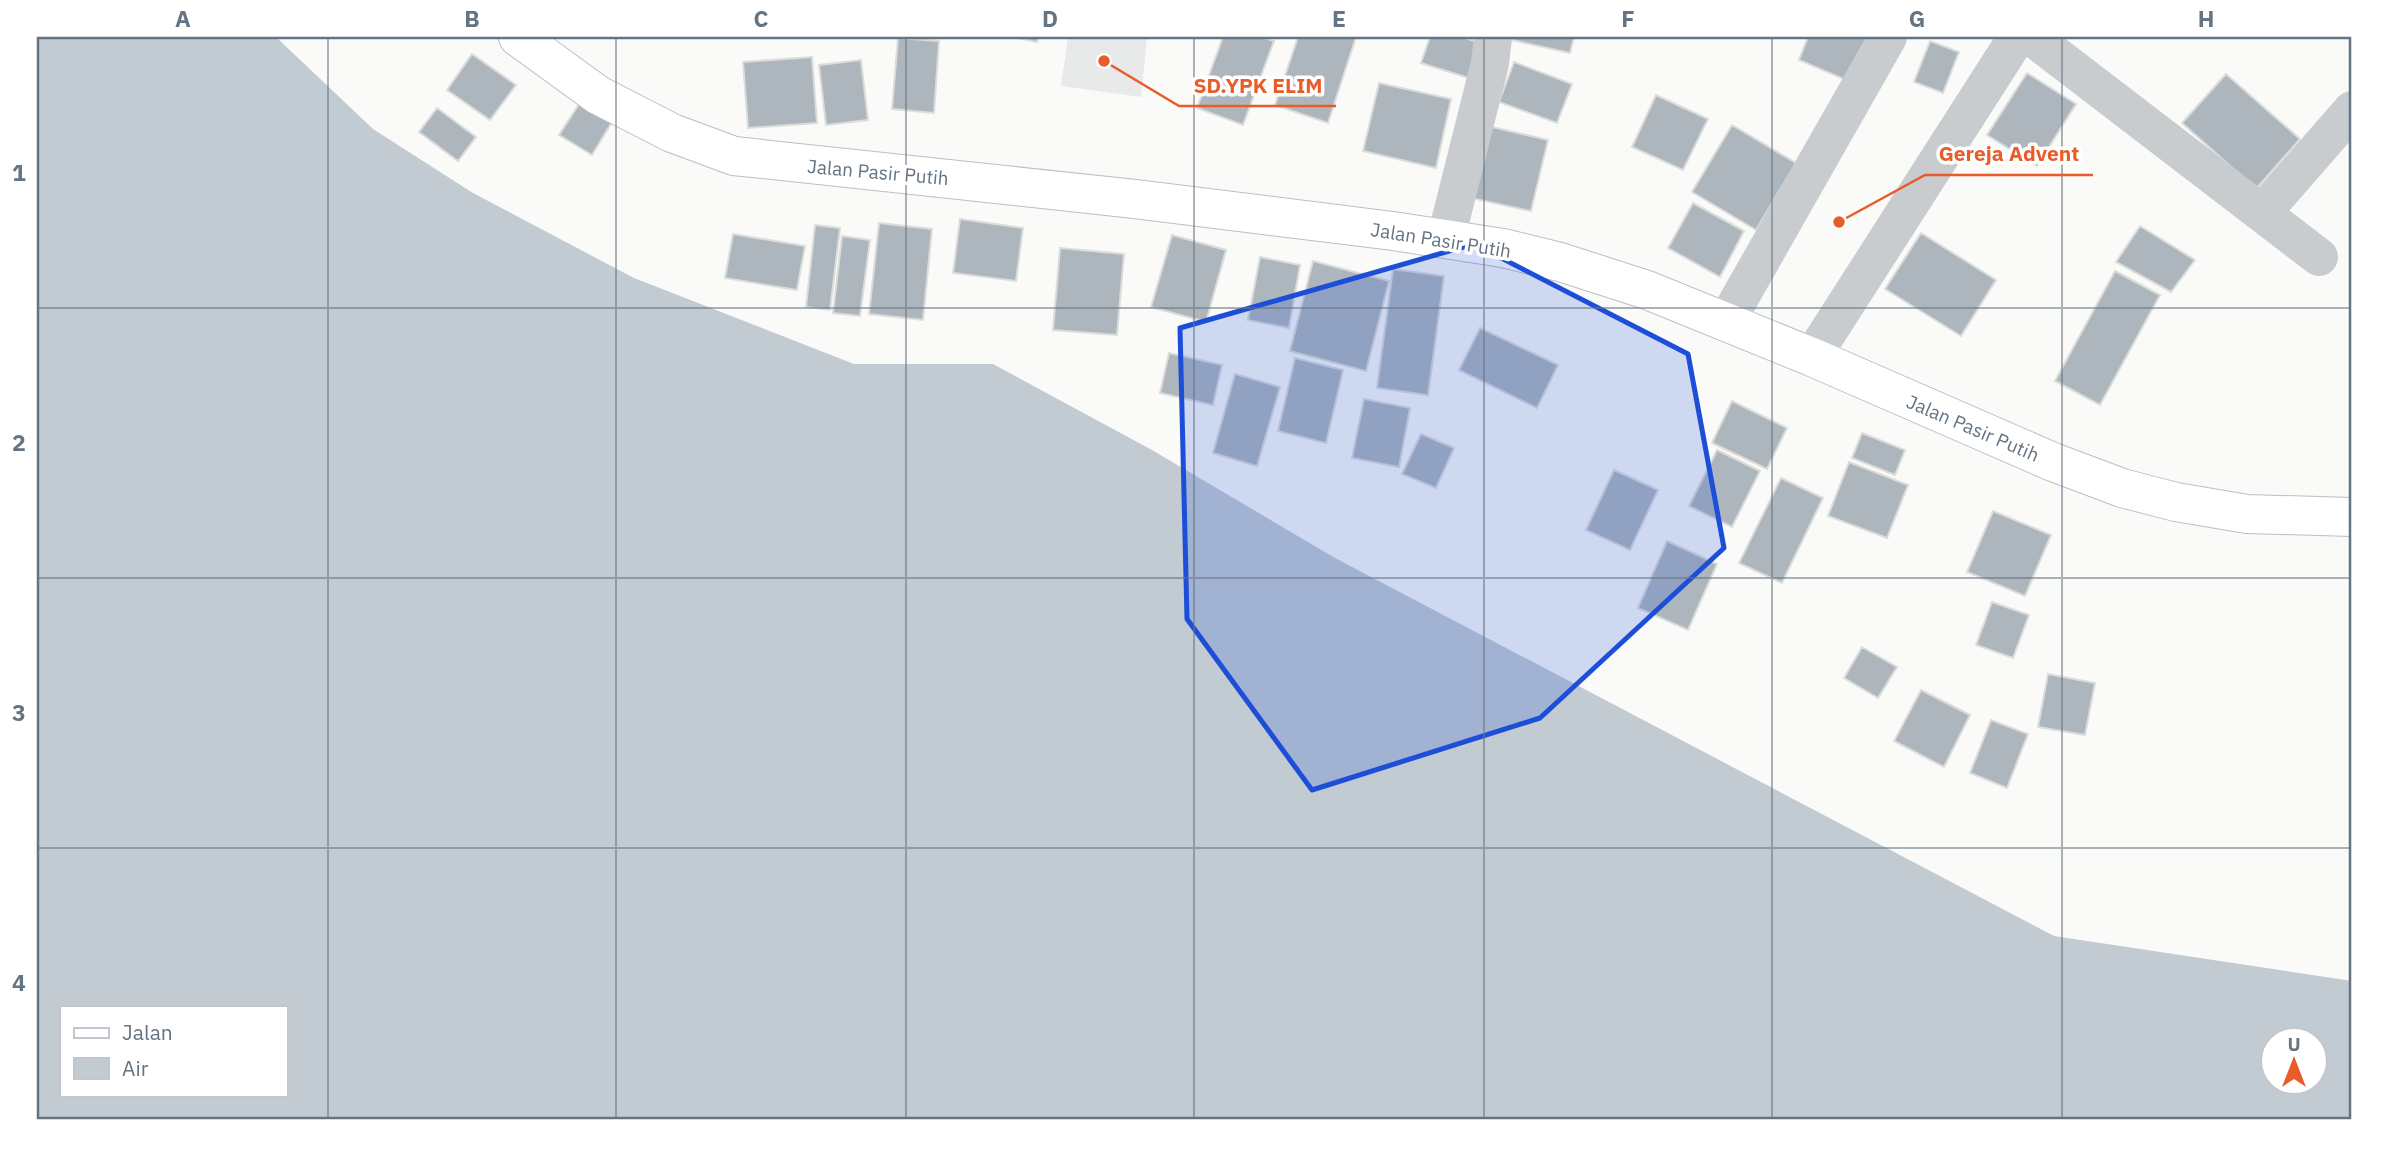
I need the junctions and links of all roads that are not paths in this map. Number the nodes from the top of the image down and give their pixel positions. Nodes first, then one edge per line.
1 (519, 37) edge
2 (1493, 37) edge
3 (1888, 37) edge
4 (2017, 37) edge
5 (2032, 37) edge
6 (2352, 110) edge
7 (2262, 213) junction
8 (1446, 238) junction
9 (2319, 257) dead end
10 (1726, 322) junction
11 (1812, 358) junction
12 (2352, 517) edge

1 - 8 main road, Jalan Pasir Putih
2 - 8 street
3 - 10 street
4 - 11 street
5 - 7 street
6 - 7 street
7 - 9 street
8 - 10 main road, Jalan Pasir Putih
10 - 11 main road, Jalan Pasir Putih
11 - 12 main road, Jalan Pasir Putih

